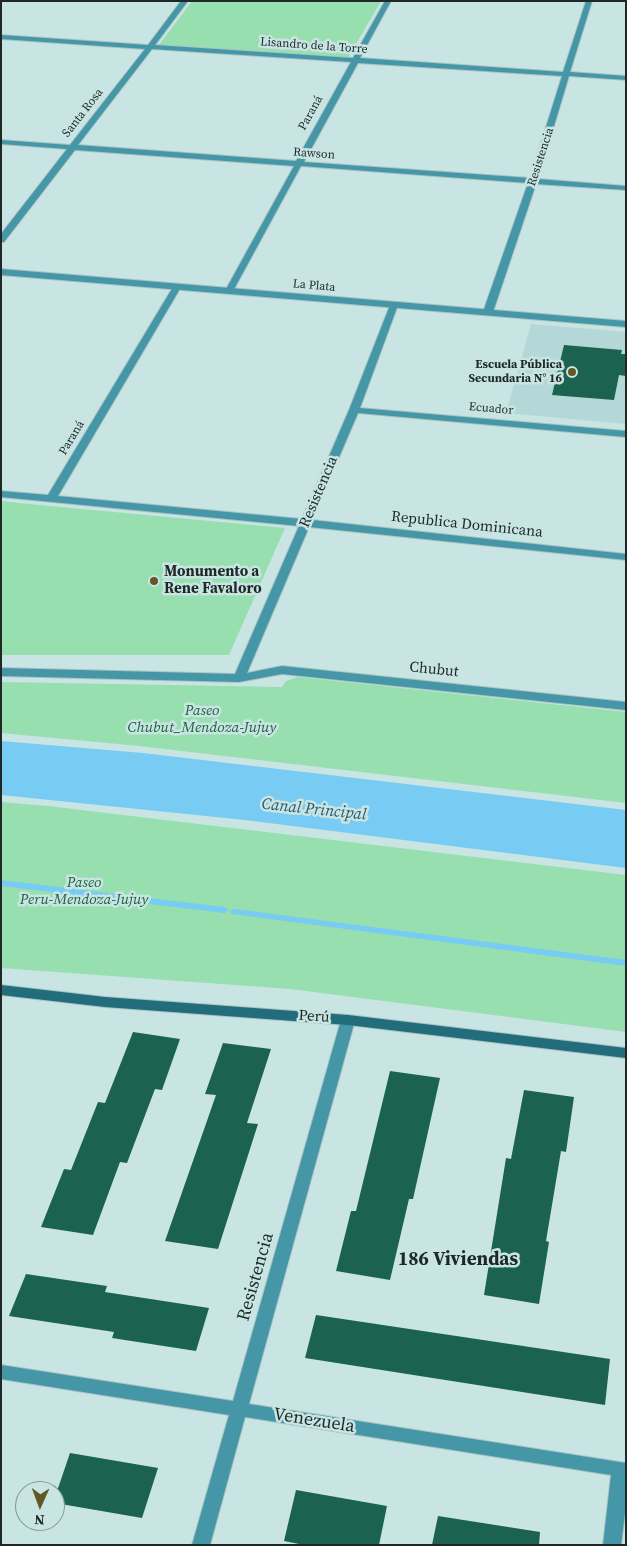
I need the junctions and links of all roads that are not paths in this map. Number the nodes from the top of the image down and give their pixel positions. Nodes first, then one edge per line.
1 (185, 1) edge
2 (388, 1) edge
3 (589, 1) edge
4 (1, 37) edge
5 (149, 47) junction
6 (355, 60) junction
7 (567, 74) junction
8 (626, 78) edge
9 (1, 142) edge
10 (71, 147) junction
11 (297, 164) junction
12 (533, 181) junction
13 (626, 188) edge
14 (1, 240) edge
15 (1, 272) edge
16 (177, 287) junction
17 (229, 291) junction
18 (394, 304) junction
19 (488, 312) junction
20 (626, 324) edge
21 (354, 410) junction
22 (626, 434) edge
23 (1, 494) edge
24 (51, 499) junction
25 (306, 523) junction
26 (626, 557) edge
27 (1, 672) edge
28 (240, 678) junction
29 (626, 706) edge
30 (1, 990) edge
31 (348, 1020) junction
32 (626, 1052) edge
33 (1, 1372) edge
34 (240, 1409) junction
35 (624, 1470) edge
36 (201, 1545) edge
37 (612, 1545) edge

1 - 5 street, Santa Rosa
2 - 6 street, Paraná
3 - 7 street, Resistencia
4 - 5 street, Lisandro de la Torre
5 - 6 street, Lisandro de la Torre
5 - 10 street, Santa Rosa
6 - 7 street, Lisandro de la Torre
6 - 11 street, Paraná
7 - 8 street, Lisandro de la Torre
7 - 12 street, Resistencia
9 - 10 street, Rawson
10 - 11 street, Rawson
10 - 14 street, Santa Rosa
11 - 12 street, Rawson
11 - 17 street, Paraná
12 - 13 street, Rawson
12 - 19 street, Resistencia
15 - 16 street, La Plata
16 - 17 street, La Plata
16 - 24 street, Paraná
17 - 18 street, La Plata
18 - 19 street, La Plata
18 - 21 street, Resistencia
19 - 20 street, La Plata
21 - 22 street, Ecuador
21 - 25 street, Resistencia
23 - 24 street, Republica Dominicana
24 - 25 street, Republica Dominicana
25 - 26 street, Republica Dominicana
25 - 28 street, Resistencia
27 - 28 street, Chubut
28 - 29 street, Chubut
30 - 31 main road, Perú
31 - 32 main road, Perú
31 - 34 street, Resistencia
33 - 34 street, Venezuela
34 - 35 street, Venezuela
34 - 36 street, Resistencia
35 - 37 street

